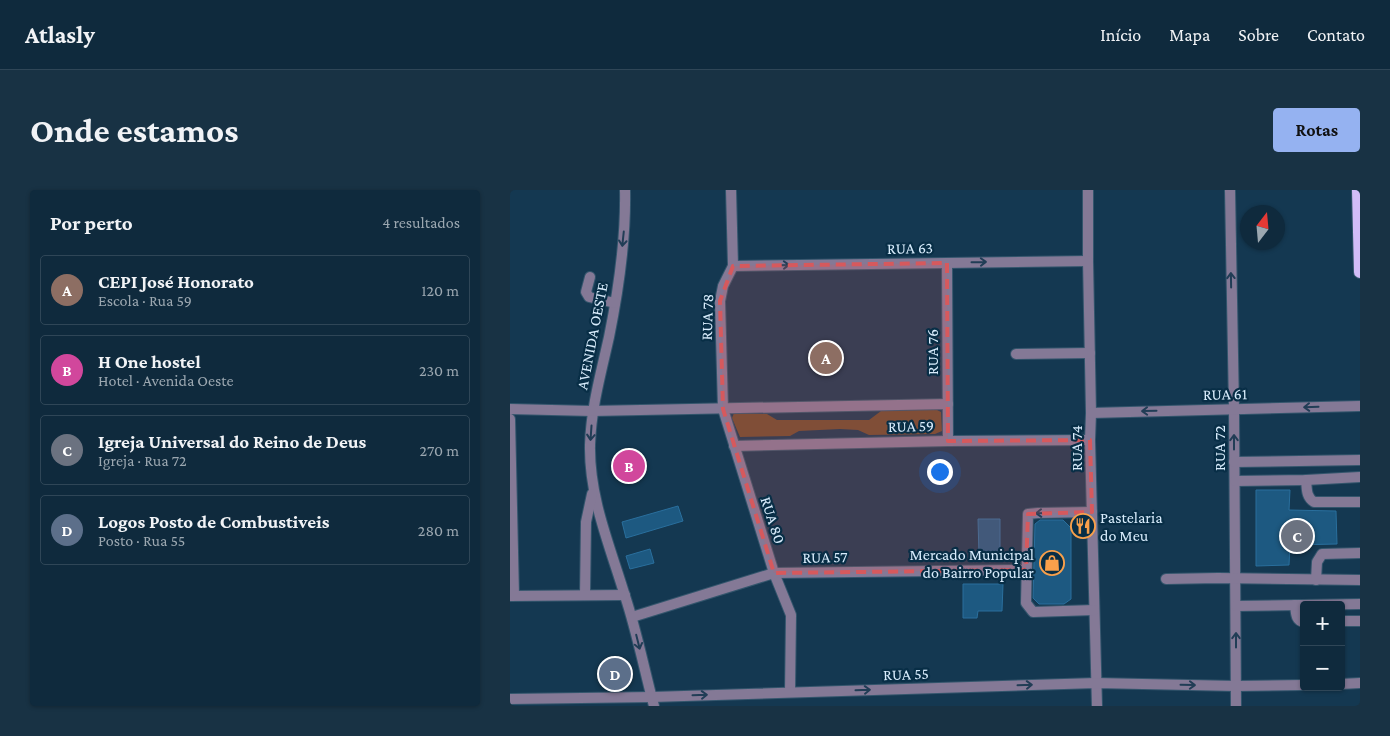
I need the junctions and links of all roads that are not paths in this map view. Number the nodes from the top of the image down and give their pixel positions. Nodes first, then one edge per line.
1 (625, 190) edge
2 (731, 190) edge
3 (1088, 190) edge
4 (1230, 190) edge
5 (1358, 190) edge
6 (1088, 261) junction
7 (947, 263) junction
8 (733, 266) junction
9 (1360, 272) edge
10 (590, 277) dead end
11 (615, 303) junction
12 (1090, 352) junction
13 (1016, 354) dead end
14 (948, 404) junction
15 (1360, 406) edge
16 (722, 409) junction
17 (1234, 409) junction
18 (510, 410) edge
19 (592, 411) junction
20 (1091, 413) junction
21 (510, 419) edge
22 (948, 440) junction
23 (1090, 440) junction
24 (734, 446) junction
25 (1360, 460) edge
26 (1234, 462) junction
27 (1360, 477) edge
28 (1306, 480) junction
29 (1234, 481) junction
30 (594, 488) junction
31 (1360, 502) edge
32 (1092, 512) junction
33 (1360, 553) edge
34 (1026, 570) junction
35 (774, 573) junction
36 (1166, 579) dead end
37 (1235, 579) junction
38 (1316, 580) junction
39 (1360, 580) edge
40 (585, 595) junction
41 (625, 595) junction
42 (512, 596) edge
43 (1360, 604) edge
44 (1296, 605) junction
45 (1236, 606) junction
46 (1094, 610) junction
47 (632, 617) junction
48 (1300, 621) edge
49 (1345, 621) edge
50 (1360, 621) edge
51 (1096, 683) junction
52 (1345, 684) edge
53 (1360, 684) edge
54 (1300, 685) edge
55 (1236, 686) junction
56 (790, 692) junction
57 (510, 699) edge
58 (653, 701) edge
59 (1097, 706) edge
60 (1236, 706) edge

1 -> 11 street, AVENIDA OESTE
2 - 8 street, RUA 78
3 - 6 street, RUA 74
17 -> 4 street, RUA 72
5 - 9 main road
7 -> 6 street, RUA 63
6 - 12 street, RUA 74
8 -> 7 street, RUA 63
7 - 14 street, RUA 76
8 - 16 street, RUA 78
10 - 11 street
11 - 19 street, AVENIDA OESTE
12 - 13 street
12 - 20 street, RUA 74
14 - 16 street, RUA 59
14 - 22 street, RUA 76
15 -> 17 street, RUA 61
16 - 19 street, RUA 59
16 - 24 street, RUA 78
17 -> 20 street, RUA 61
26 -> 17 street, RUA 72
18 - 19 street, RUA 59
19 -> 30 street, AVENIDA OESTE
20 - 23 street, RUA 74
21 - 42 street
22 - 23 street, RUA 59
22 - 24 street, RUA 59
23 - 32 street, RUA 74
24 - 35 street, RUA 80
25 - 26 street
26 - 29 street, RUA 72
27 - 28 street
28 - 29 street
28 - 31 street
29 - 37 street, RUA 72
30 - 40 street, AVENIDA OESTE
30 - 41 street, AVENIDA OESTE
32 -> 34 street
32 - 46 street, RUA 74
33 - 38 street
34 - 35 street, RUA 57
34 - 46 street
35 - 47 street, RUA 57
35 - 56 street, RUA 80
36 - 37 street
37 - 38 street
37 - 45 street, RUA 72
38 - 39 street
40 - 41 street
40 - 42 street
41 - 47 street, AVENIDA OESTE
43 - 44 street
44 - 45 street
44 - 48 street
55 -> 45 street, RUA 72
46 - 51 street, RUA 74
47 -> 58 street, AVENIDA OESTE
49 - 50 street
51 -> 55 street, RUA 55
56 -> 51 street, RUA 55
51 - 59 street, RUA 74
52 - 53 street
54 - 55 street, RUA 55
55 - 60 street, RUA 72
58 -> 56 street, RUA 55
57 - 58 street, RUA 55

